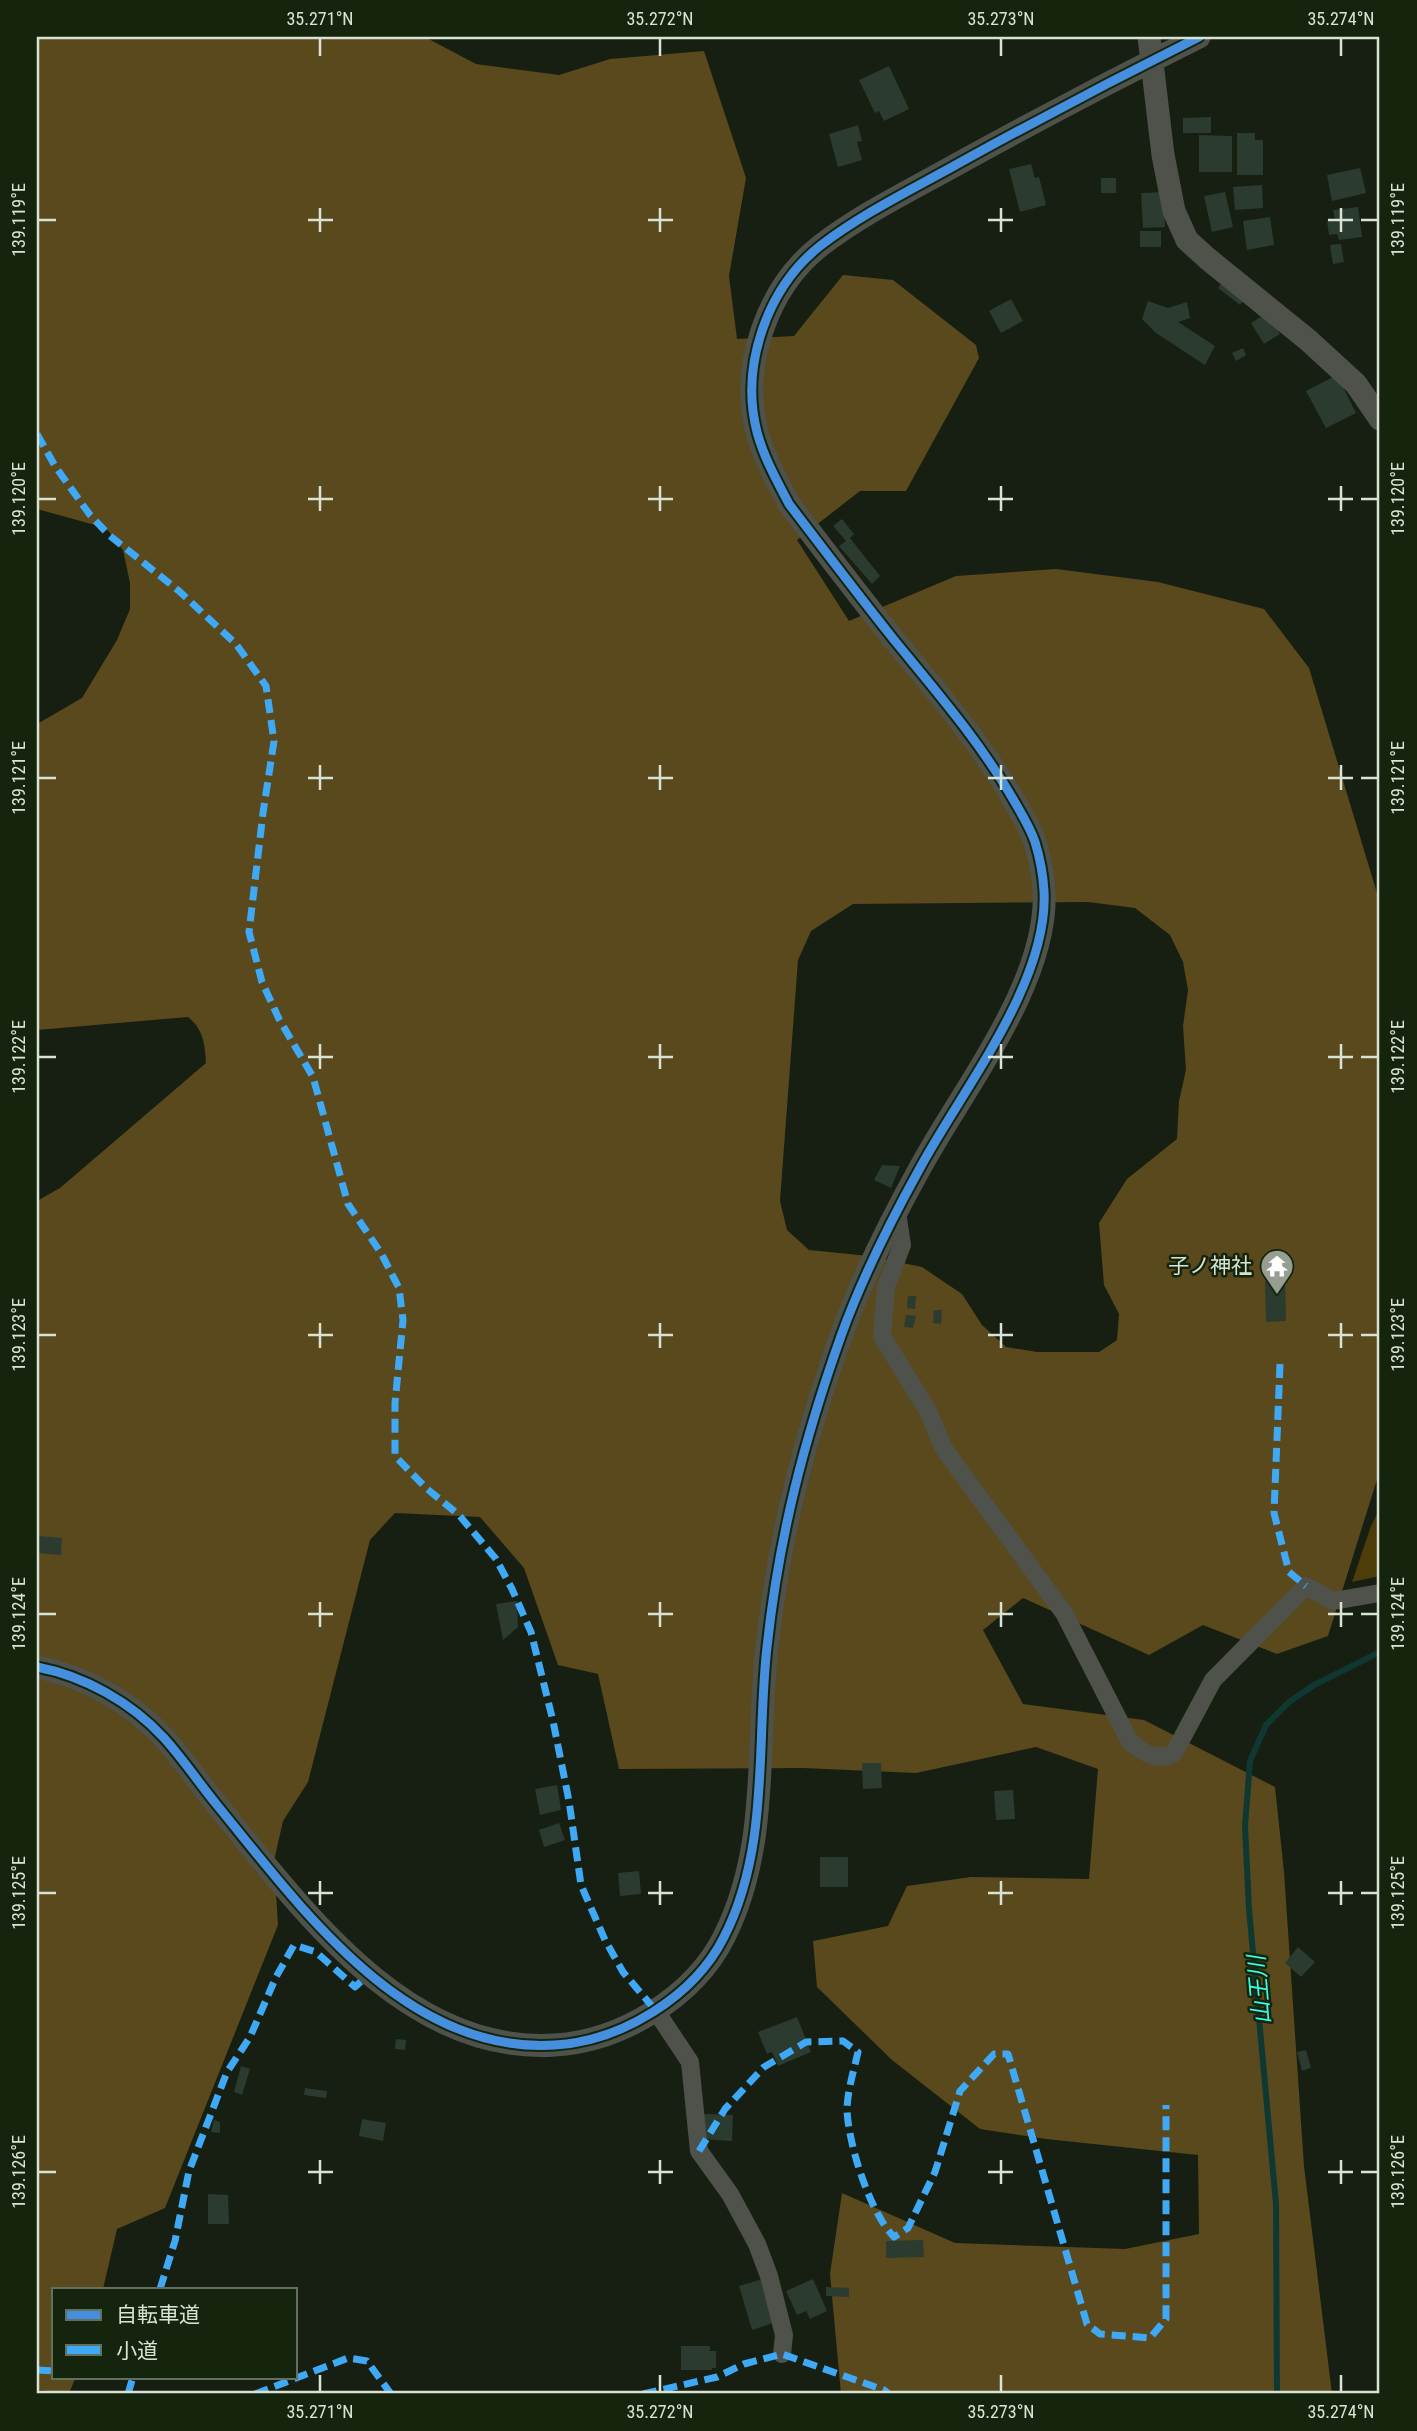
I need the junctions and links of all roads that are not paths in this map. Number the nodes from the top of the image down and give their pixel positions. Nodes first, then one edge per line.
1 (1149, 37) edge
2 (1199, 37) edge
3 (1151, 61) junction
4 (1380, 419) edge
5 (897, 1213) junction
6 (1380, 1593) edge
7 (37, 1667) edge
8 (656, 2011) junction
9 (782, 2354) dead end

1 - 3 street
2 - 3 street
3 - 4 street
3 - 5 street
5 - 6 street
5 - 8 street
7 - 8 street
8 - 9 street

